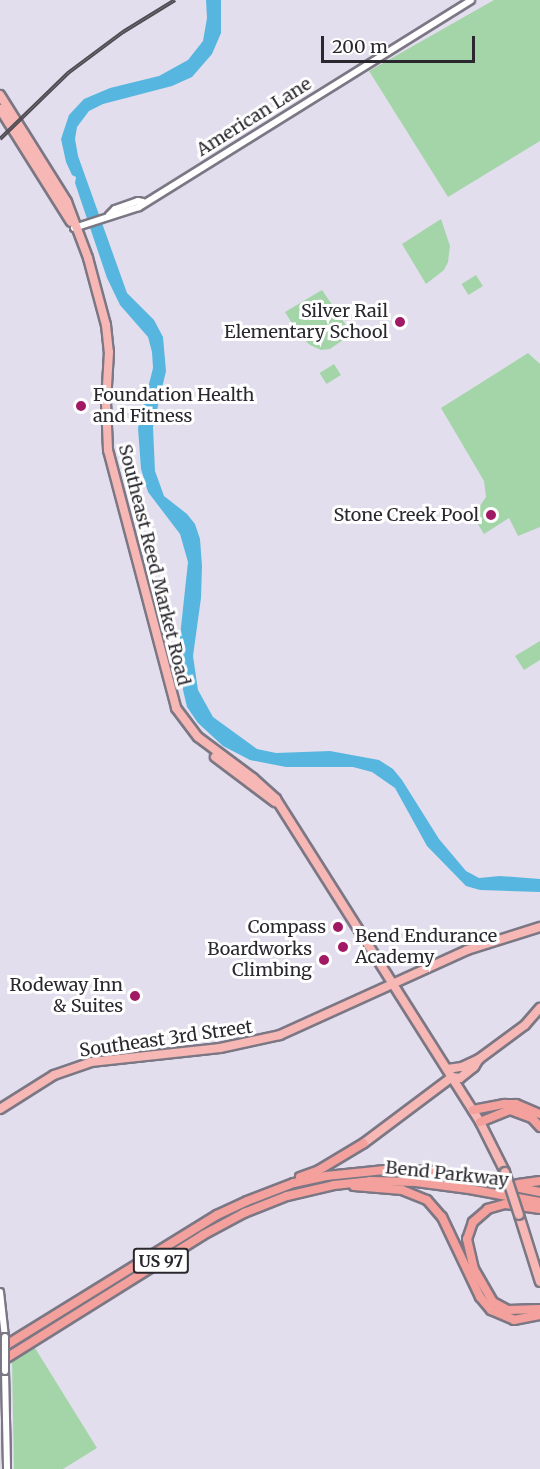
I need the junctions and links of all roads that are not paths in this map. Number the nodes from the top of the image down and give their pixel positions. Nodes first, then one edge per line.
1 (471, 0) edge
2 (0, 95) edge
3 (0, 109) edge
4 (79, 226) junction
5 (540, 927) edge
6 (393, 984) junction
7 (540, 1008) edge
8 (478, 1059) junction
9 (447, 1069) junction
10 (452, 1077) junction
11 (0, 1109) edge
12 (473, 1110) junction
13 (540, 1114) edge
14 (480, 1122) junction
15 (540, 1127) edge
16 (364, 1143) joint
17 (540, 1181) edge
18 (496, 1184) junction
19 (334, 1185) junction
20 (274, 1190) junction
21 (540, 1192) edge
22 (540, 1202) edge
23 (540, 1209) edge
24 (540, 1282) edge
25 (0, 1292) edge
26 (540, 1309) edge
27 (540, 1315) edge
28 (0, 1350) edge
29 (0, 1362) edge
30 (7, 1469) edge

1 - 4 street, American Lane
2 - 4 main road, Southeast Reed Market Road
3 - 4 main road, Southeast Reed Market Road
4 - 6 main road, Southeast Reed Market Road
5 - 6 main road, Southeast 3rd Street
6 - 9 main road, Southeast Reed Market Road
6 - 11 main road, Southeast 3rd Street
7 - 8 main road
8 - 9 main road
8 - 10 main road
9 - 10 main road, Southeast Reed Market Road
10 - 12 main road, Southeast Reed Market Road
10 - 16 main road
12 - 13 highway
12 - 14 main road, Southeast Reed Market Road
14 - 15 highway
14 - 24 main road, Southeast Reed Market Road, bridge
16 - 20 highway
17 - 18 highway
18 - 20 highway, Bend Parkway / US 97
18 - 21 highway, Bend Parkway / US 97
19 - 22 highway, Bend Parkway / US 97
19 - 27 highway
19 - 29 highway, Bend Parkway / US 97
20 - 28 highway, Bend Parkway / US 97
23 - 26 highway
25 - 30 street, bridge

